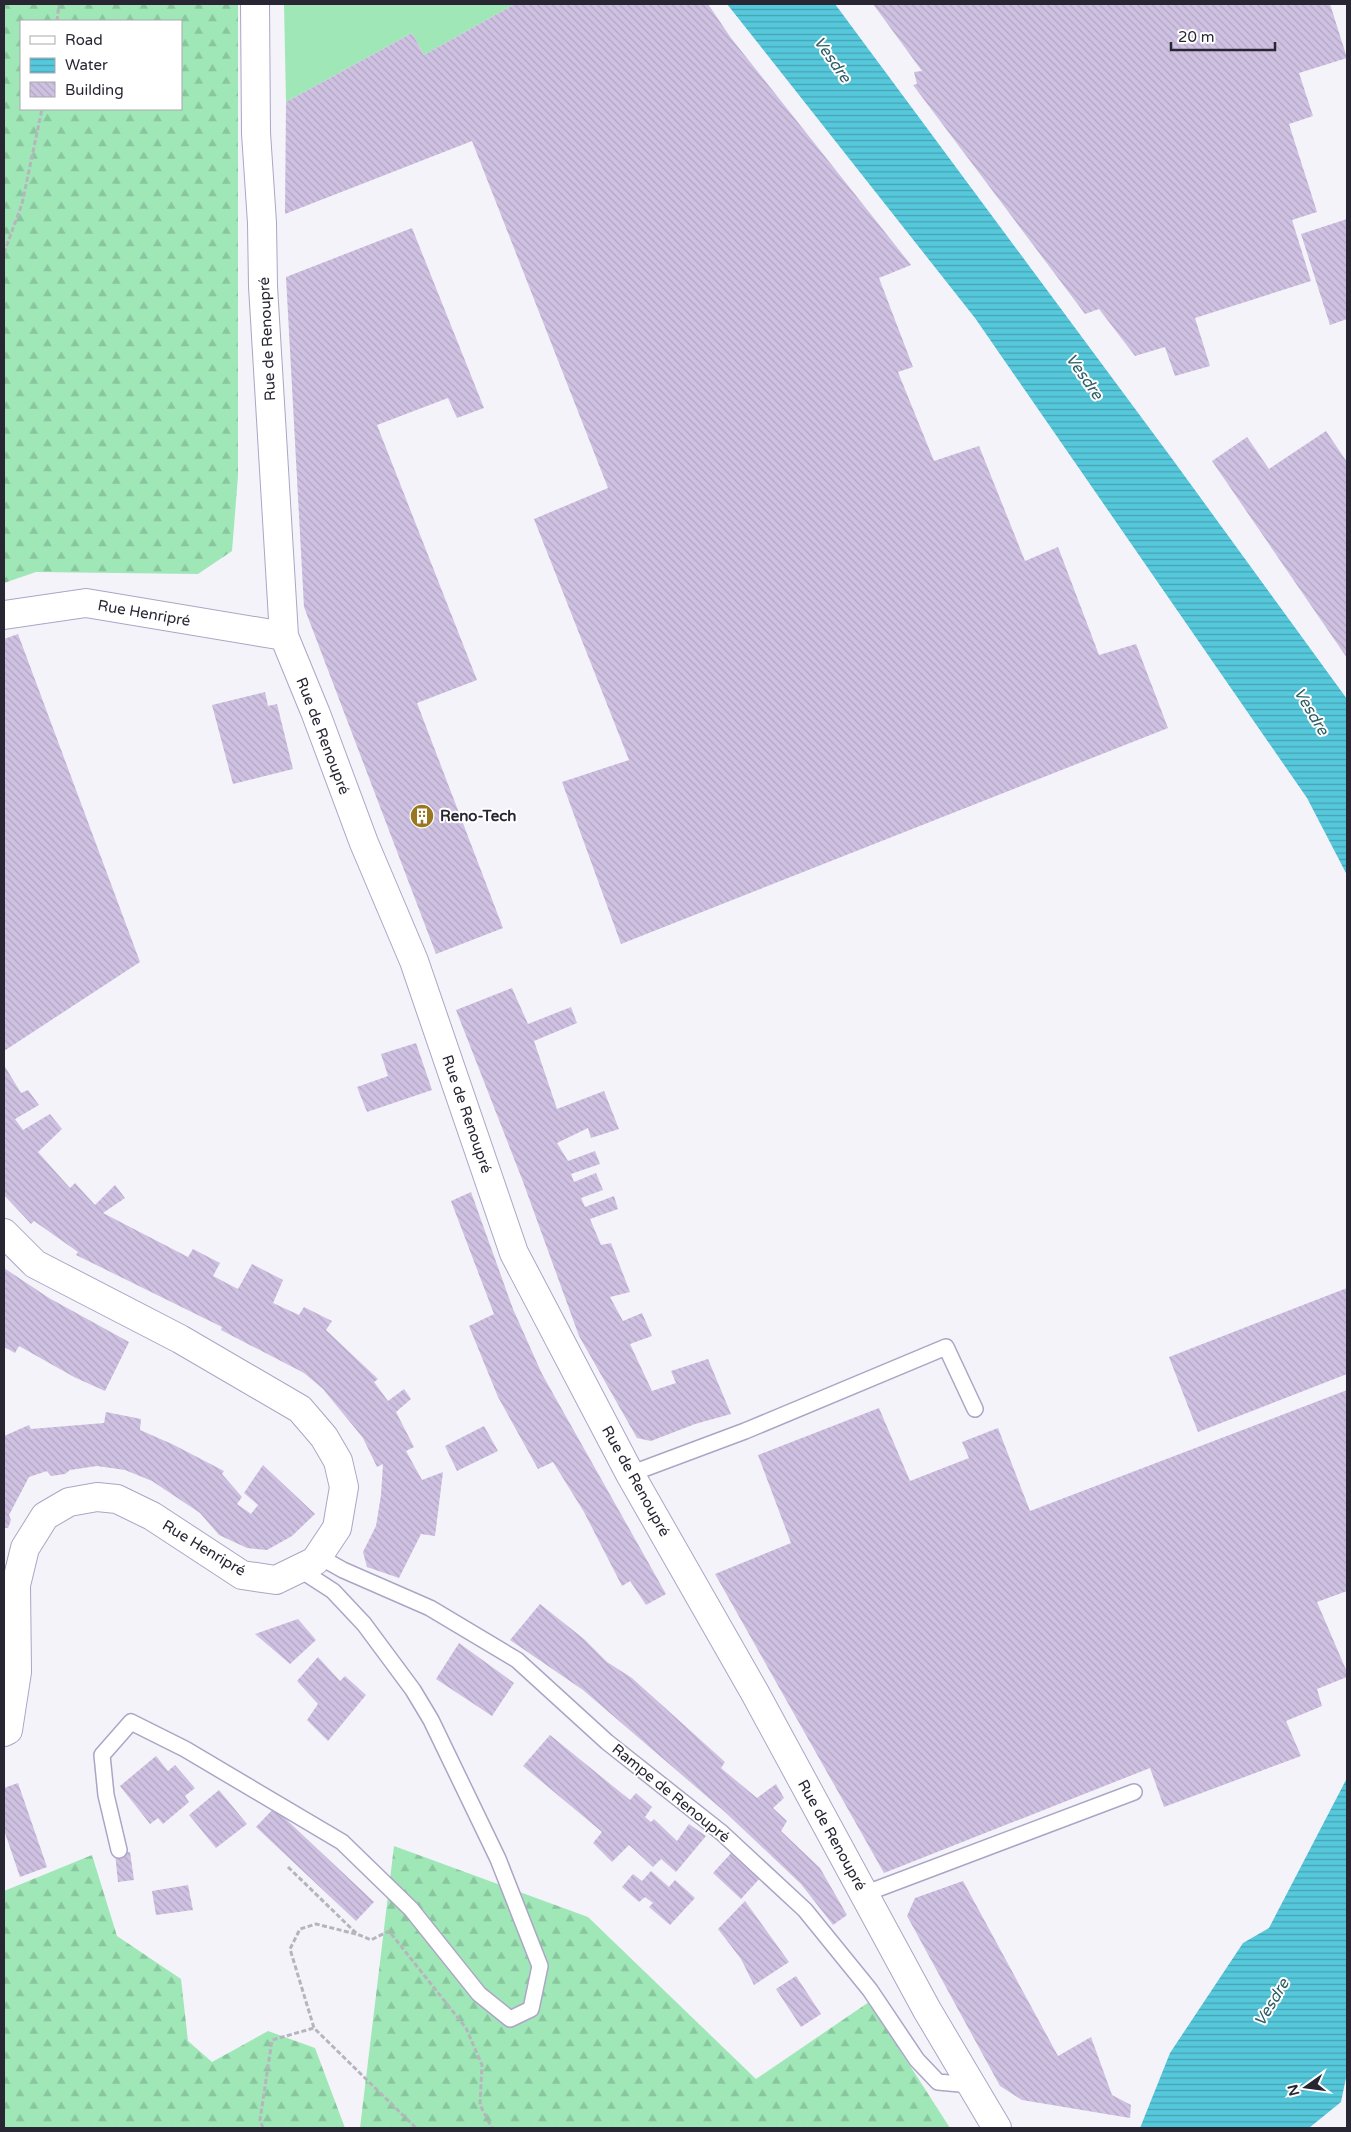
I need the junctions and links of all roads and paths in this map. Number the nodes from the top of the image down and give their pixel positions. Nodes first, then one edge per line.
1 (59, 4) edge
2 (255, 4) edge
3 (57, 20) edge
4 (42, 110) edge
5 (4, 253) edge
6 (4, 615) edge
7 (284, 636) junction
8 (4, 1233) edge
9 (975, 1408) dead end
10 (630, 1474) junction
11 (309, 1562) junction
12 (4, 1732) edge
13 (1134, 1792) dead end
14 (119, 1850) dead end
15 (288, 1867) dead end
16 (864, 1894) junction
17 (357, 1934) junction
18 (314, 2028) junction
19 (971, 2086) junction
20 (263, 2128) edge
21 (416, 2128) edge
22 (492, 2128) edge
23 (996, 2128) edge

1 - 3 path
2 - 7 street, Rue de Renoupré
4 - 5 path
6 - 7 street, Rue Henripré
7 - 10 street, Rue de Renoupré
8 - 11 street
9 - 10 lane
10 - 16 street, Rue de Renoupré
11 - 12 street, Rue Henripré
11 - 14 lane
11 - 19 lane, Rampe de Renoupré
13 - 16 lane
15 - 17 path
16 - 19 street, Rue de Renoupré
17 - 18 path
17 - 22 path
18 - 20 path
18 - 21 path
19 - 23 street, Rue de Renoupré

